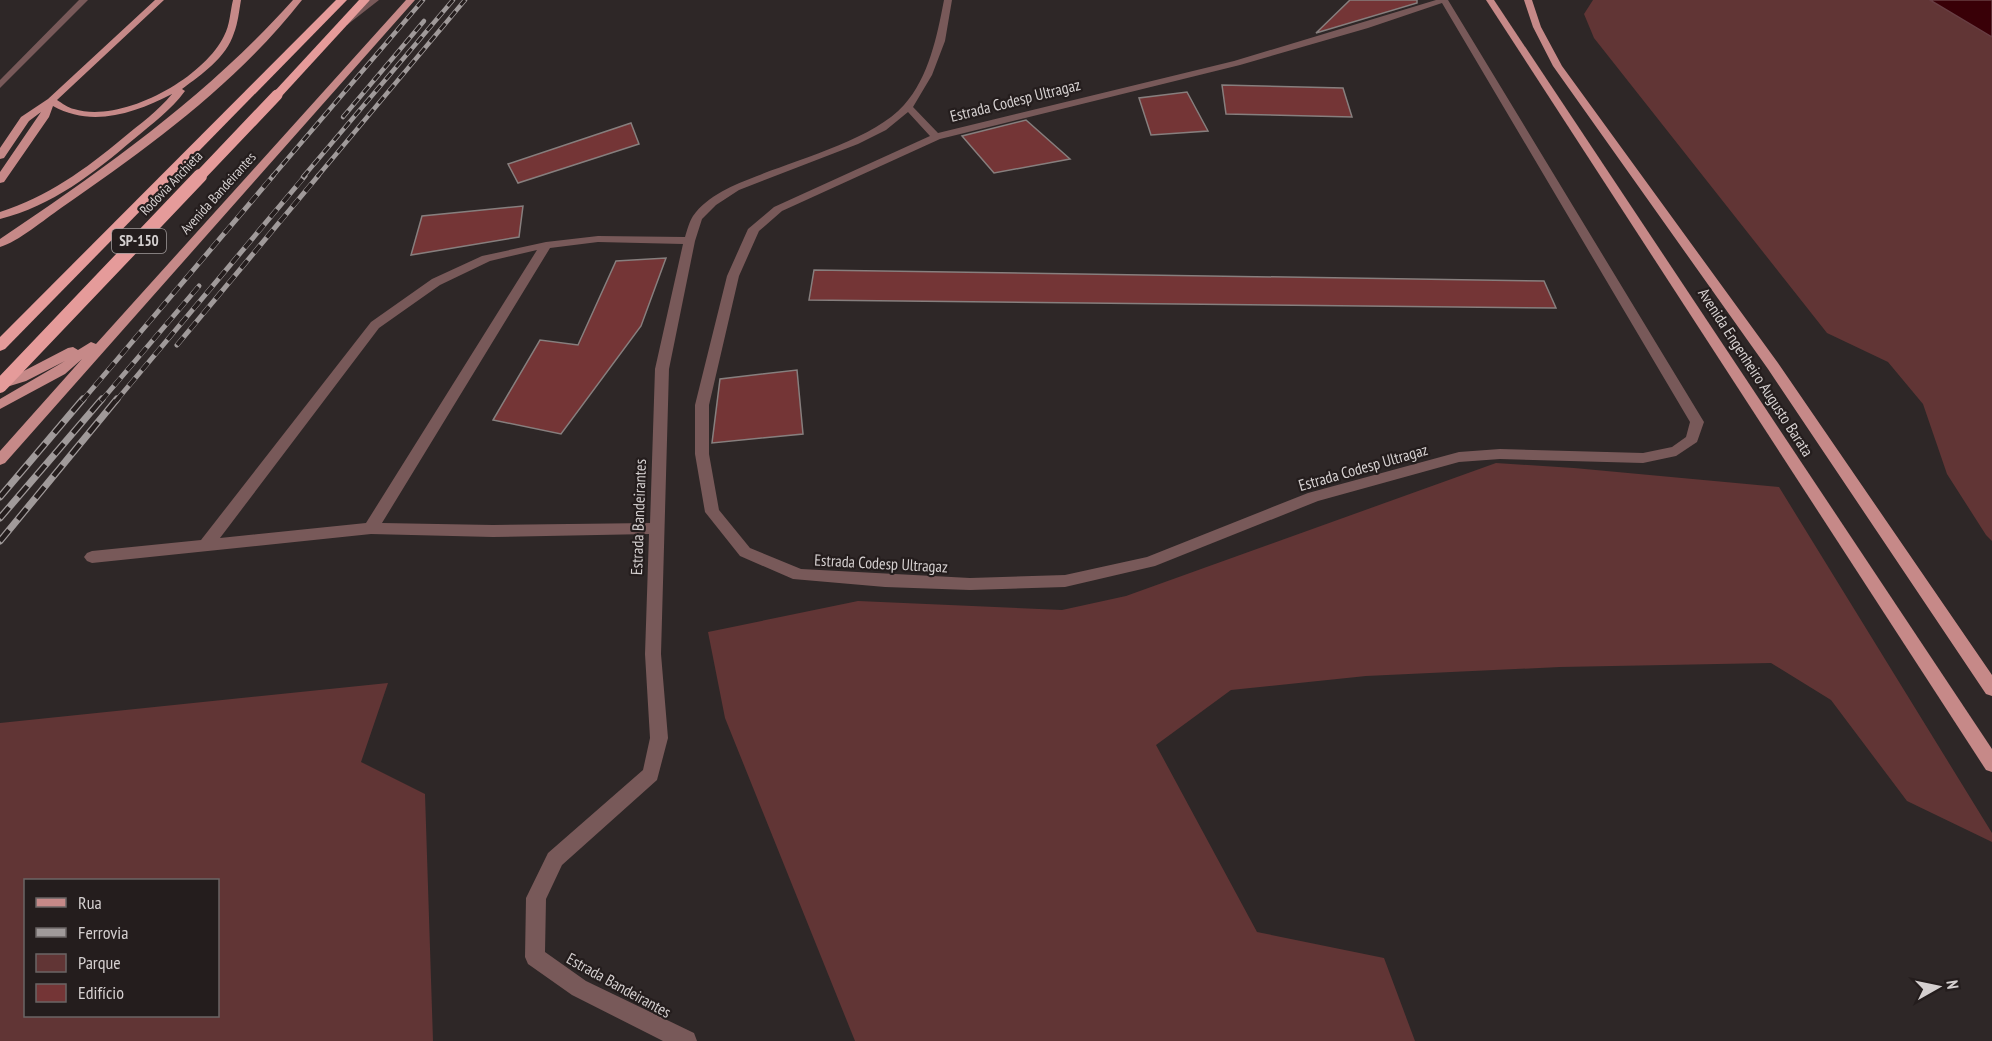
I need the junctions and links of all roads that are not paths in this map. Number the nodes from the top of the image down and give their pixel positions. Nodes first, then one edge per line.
1 (84, 0) edge
2 (160, 0) edge
3 (237, 0) edge
4 (298, 0) edge
5 (342, 0) edge
6 (364, 0) edge
7 (375, 0) edge
8 (411, 0) edge
9 (948, 0) edge
10 (1444, 0) edge
11 (1490, 0) edge
12 (1528, 0) edge
13 (344, 23) junction
14 (0, 71) edge
15 (12, 71) junction
16 (189, 81) junction
17 (0, 85) edge
18 (51, 101) junction
19 (908, 107) junction
20 (936, 137) junction
21 (0, 156) edge
22 (0, 180) edge
23 (0, 216) edge
24 (688, 241) junction
25 (0, 244) edge
26 (546, 245) junction
27 (124, 320) junction
28 (0, 346) edge
29 (0, 386) edge
30 (0, 405) edge
31 (0, 460) edge
32 (371, 528) junction
33 (655, 528) junction
34 (206, 545) junction
35 (92, 557) dead end
36 (1992, 689) edge
37 (1992, 764) edge
38 (686, 1041) edge

1 - 15 street
2 - 18 main road
3 - 16 main road
4 - 25 main road
5 - 28 highway, Rodovia Anchieta / SP-150
6 - 13 highway, Rodovia Anchieta / SP-150
7 - 13 street
8 - 27 main road, Avenida Bandeirantes
9 - 19 street, Estrada Bandeirantes
10 - 20 street, Estrada Codesp Ultragaz
10 - 20 street, Estrada Codesp Ultragaz
11 - 37 main road, Avenida Engenheiro Augusto Barata
12 - 36 main road, Avenida Engenheiro Augusto Barata
13 - 29 highway, Rodovia Anchieta / SP-150, bridge
14 - 15 street
15 - 17 street
16 - 18 main road
16 - 23 main road
18 - 21 main road
18 - 22 main road
19 - 20 street
19 - 24 street, Estrada Bandeirantes
24 - 26 street
24 - 33 street, Estrada Bandeirantes
26 - 32 street
26 - 34 street
27 - 29 main road
27 - 30 main road
27 - 31 main road, Avenida Bandeirantes
32 - 33 street
32 - 34 street
33 - 38 street, Estrada Bandeirantes
34 - 35 street

